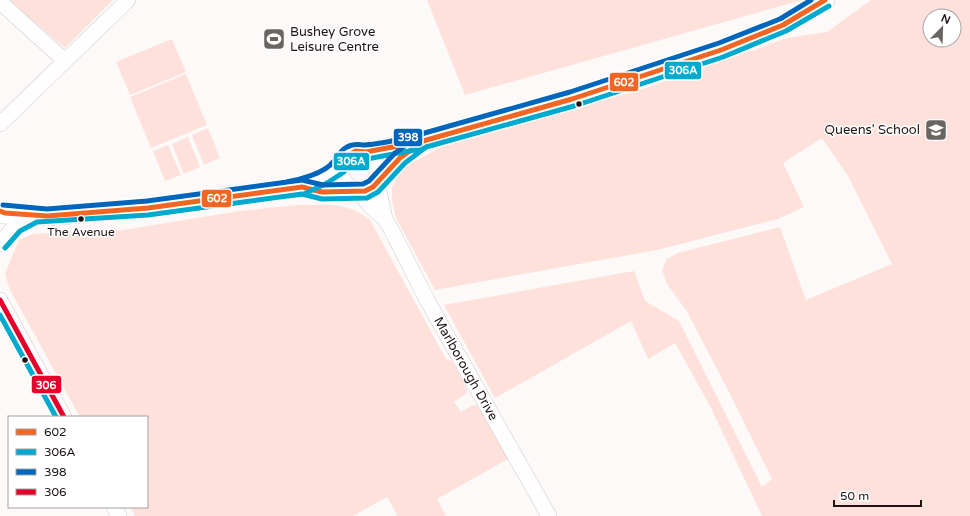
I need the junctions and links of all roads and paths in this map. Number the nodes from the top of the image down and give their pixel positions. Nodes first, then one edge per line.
1 (128, 0) edge
2 (825, 0) edge
3 (0, 2) edge
4 (64, 60) junction
5 (1, 120) edge
6 (423, 141) junction
7 (366, 152) junction
8 (339, 167) junction
9 (378, 180) junction
10 (302, 187) junction
11 (356, 191) junction
12 (2, 213) edge
13 (36, 215) junction
14 (385, 219) junction
15 (0, 244) edge
16 (0, 300) edge
17 (63, 416) edge
18 (549, 516) edge

1 - 4 street
2 - 6 main road
3 - 4 street
4 - 5 street
6 - 7 main road
6 - 9 main road
7 - 8 main road
7 - 9 main road
8 - 10 main road
8 - 11 main road
9 - 11 main road
9 - 14 street, Marlborough Drive
10 - 11 main road
10 - 13 main road
11 - 14 street, Marlborough Drive
12 - 13 main road
13 - 15 street
14 - 18 street, Marlborough Drive
16 - 17 street

